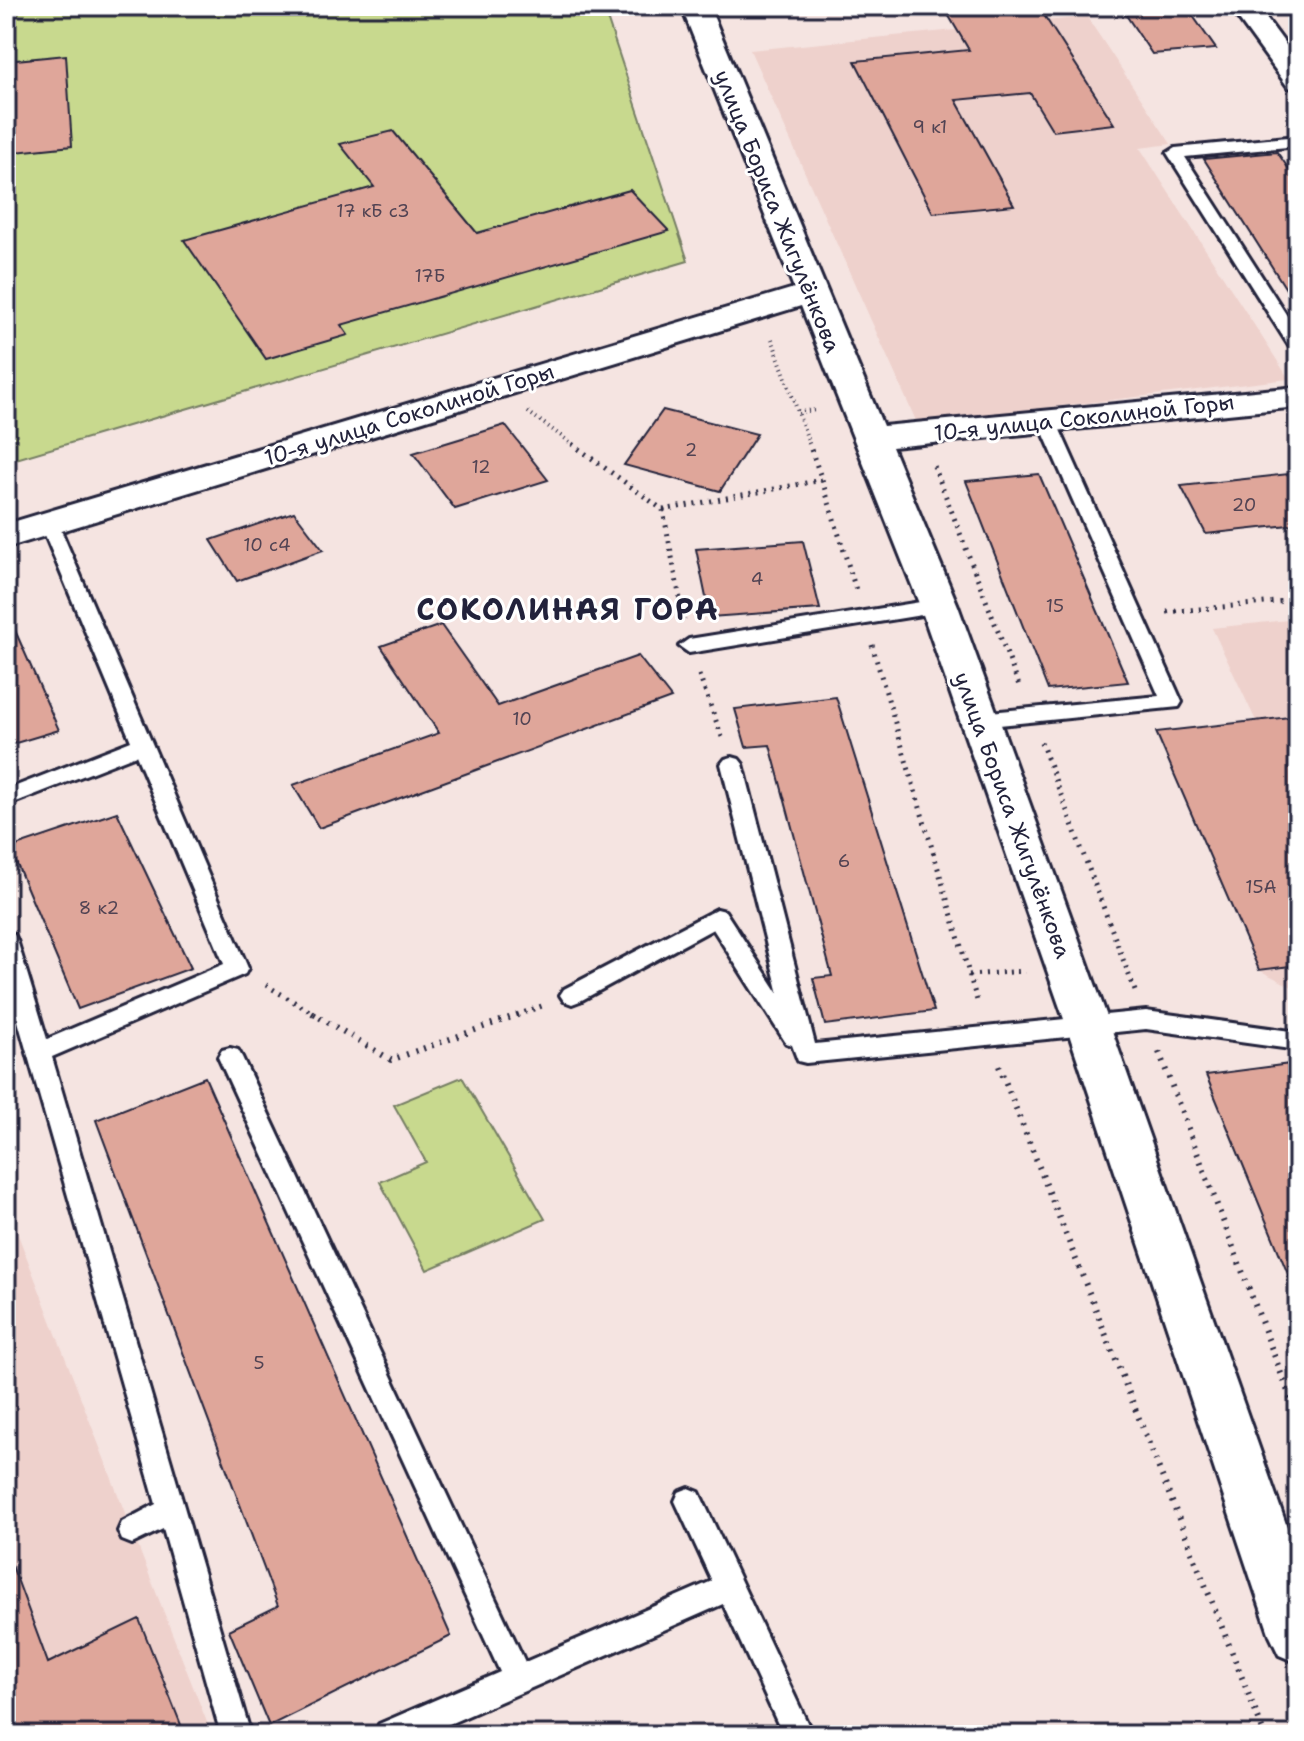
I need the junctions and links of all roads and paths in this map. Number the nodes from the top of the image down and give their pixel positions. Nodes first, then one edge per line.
1 (695, 6) edge
2 (1243, 6) edge
3 (1298, 81) edge
4 (1298, 141) edge
5 (811, 293) junction
6 (1298, 346) edge
7 (494, 388) junction
8 (1298, 397) edge
9 (1047, 421) junction
10 (871, 438) junction
11 (822, 480) dead end
12 (49, 523) junction
13 (6, 536) edge
14 (1298, 600) edge
15 (939, 606) junction
16 (1134, 614) junction
17 (864, 619) junction
18 (689, 646) junction
19 (979, 720) junction
20 (143, 744) junction
21 (732, 764) joint
22 (6, 798) edge
23 (6, 940) edge
24 (237, 968) junction
25 (572, 995) joint
26 (1088, 1025) junction
27 (987, 1037) junction
28 (1298, 1041) edge
29 (39, 1052) junction
30 (806, 1054) junction
31 (230, 1057) dead end
32 (689, 1501) dead end
33 (171, 1510) junction
34 (132, 1531) dead end
35 (730, 1587) junction
36 (1298, 1636) edge
37 (518, 1679) junction
38 (236, 1735) edge
39 (390, 1735) edge
40 (798, 1735) edge
41 (1261, 1735) edge

1 - 5 street, улица Бориса Жигулёнкова
2 - 3 street
4 - 6 lane
5 - 7 street, 10-я улица Соколиной Горы
5 - 10 street, улица Бориса Жигулёнкова
7 - 12 street, 10-я улица Соколиной Горы
7 - 18 path
8 - 9 street, 10-я улица Соколиной Горы
9 - 10 street, 10-я улица Соколиной Горы
9 - 16 lane
10 - 15 street, улица Бориса Жигулёнкова
11 - 17 path
12 - 13 street, 10-я улица Соколиной Горы
12 - 20 lane
14 - 16 path
15 - 17 lane
15 - 19 street, улица Бориса Жигулёнкова
16 - 19 lane
17 - 18 lane
17 - 27 path
18 - 21 path
19 - 26 street, улица Бориса Жигулёнкова
20 - 22 lane
20 - 24 lane
21 - 30 lane
23 - 29 lane
24 - 25 path
24 - 29 lane
25 - 30 lane
26 - 27 lane
26 - 28 lane
26 - 36 street, улица Бориса Жигулёнкова
27 - 30 lane
27 - 41 path
29 - 33 lane
31 - 37 lane
32 - 35 lane
33 - 34 lane
33 - 38 lane
35 - 37 lane
35 - 40 lane
37 - 39 lane

